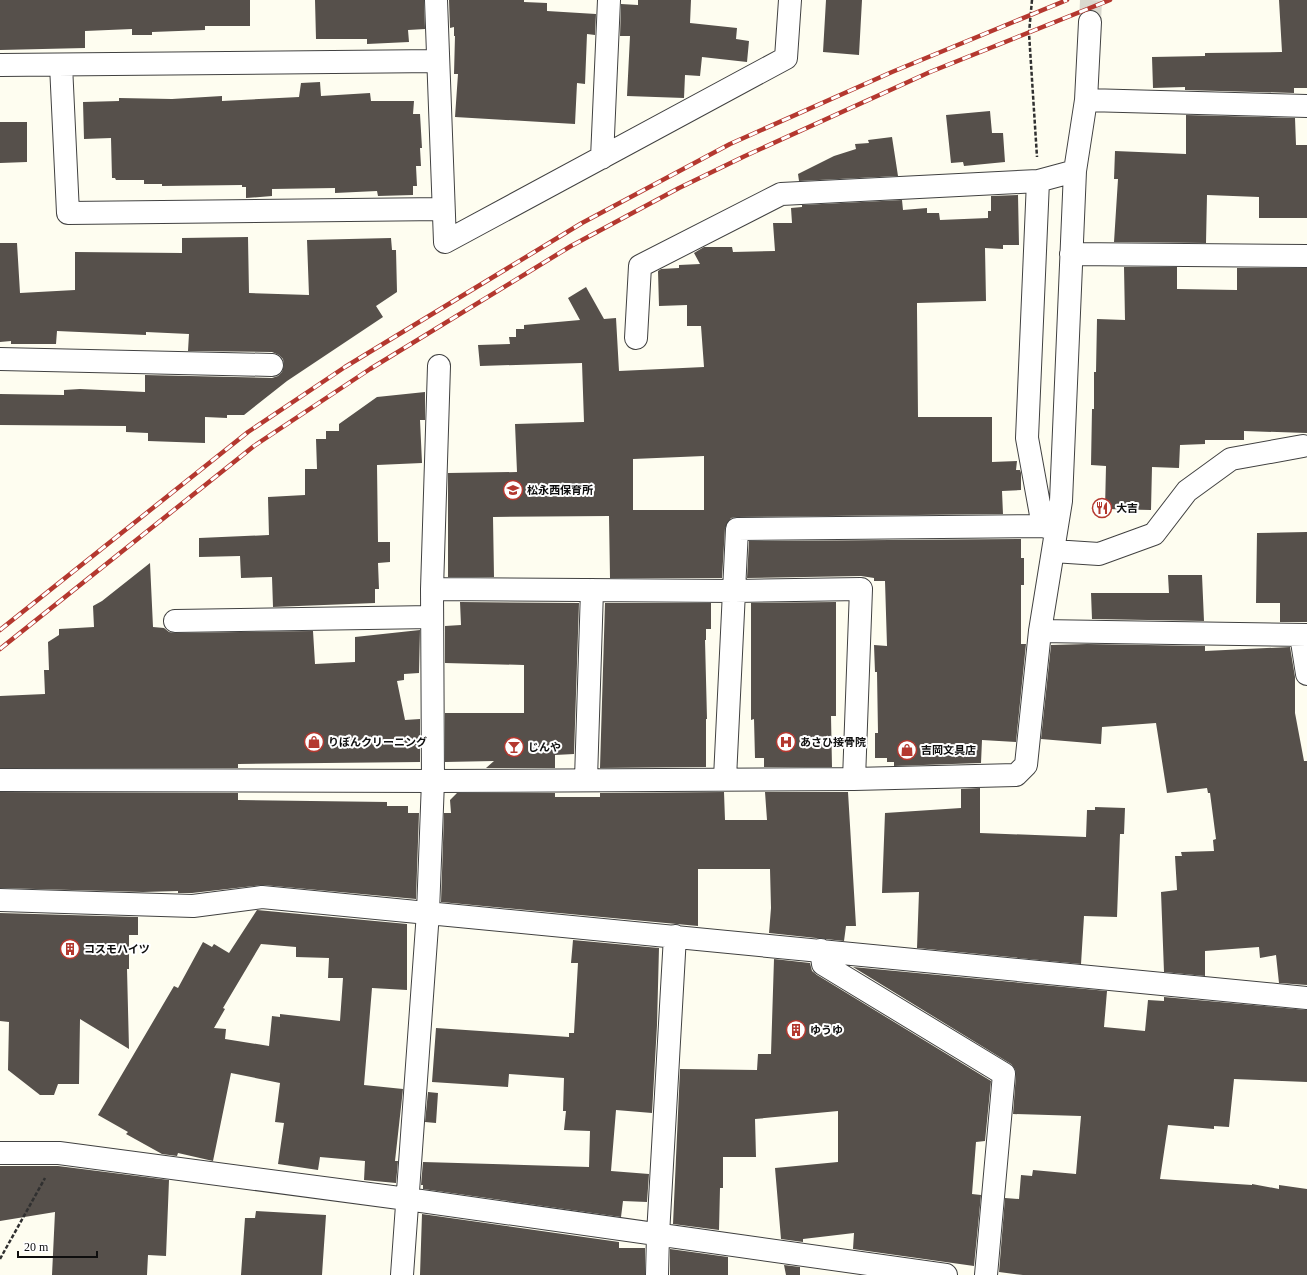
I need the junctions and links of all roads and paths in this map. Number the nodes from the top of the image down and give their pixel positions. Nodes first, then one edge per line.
1 (436, 0) edge
2 (609, 0) edge
3 (790, 0) edge
4 (1032, 0) edge
5 (1090, 22) tunnel mouth
6 (438, 62) junction
7 (0, 65) edge
8 (61, 65) junction
9 (1086, 100) junction
10 (1307, 106) edge
11 (602, 158) junction
12 (1075, 171) junction
13 (1038, 181) junction
14 (443, 209) junction
15 (1071, 254) junction
16 (1307, 256) edge
17 (636, 338) dead end
18 (0, 359) edge
19 (272, 365) dead end
20 (439, 366) dead end
21 (1303, 446) dead end
22 (1051, 535) junction
23 (432, 589) junction
24 (592, 590) junction
25 (735, 591) junction
26 (432, 617) junction
27 (175, 620) dead end
28 (1040, 632) junction
29 (1304, 635) edge
30 (1307, 674) edge
31 (725, 778) junction
32 (586, 779) junction
33 (854, 779) junction
34 (0, 780) edge
35 (433, 781) junction
36 (0, 900) edge
37 (428, 912) junction
38 (675, 936) junction
39 (821, 950) junction
40 (1307, 998) edge
41 (0, 1153) edge
42 (59, 1153) junction
43 (406, 1199) junction
44 (658, 1235) junction
45 (0, 1259) edge
46 (402, 1275) edge
47 (657, 1275) edge
48 (946, 1275) edge
49 (986, 1275) edge

1 - 6 street
2 - 11 street
3 - 11 street
4 - 13 path
5 - 9 street
6 - 8 street
6 - 14 street
7 - 8 street
8 - 14 street
9 - 10 street
9 - 12 street
11 - 14 street
12 - 13 street
12 - 15 street
13 - 17 street
13 - 22 street
15 - 16 street
15 - 22 street
18 - 19 street
20 - 23 street
21 - 22 street
22 - 25 street
22 - 28 street
23 - 24 street
23 - 26 street
24 - 25 street
24 - 32 street
25 - 31 street
25 - 33 street
26 - 27 street
26 - 35 street
28 - 29 street
28 - 33 street
29 - 30 street
31 - 32 street
31 - 33 street
32 - 35 street
34 - 35 street
35 - 37 street
36 - 37 street
37 - 38 street
37 - 43 street
38 - 39 street
38 - 44 street
39 - 40 street
39 - 49 street
41 - 42 street
42 - 43 street
42 - 45 path
43 - 44 street
43 - 46 street
44 - 47 street
44 - 48 street

